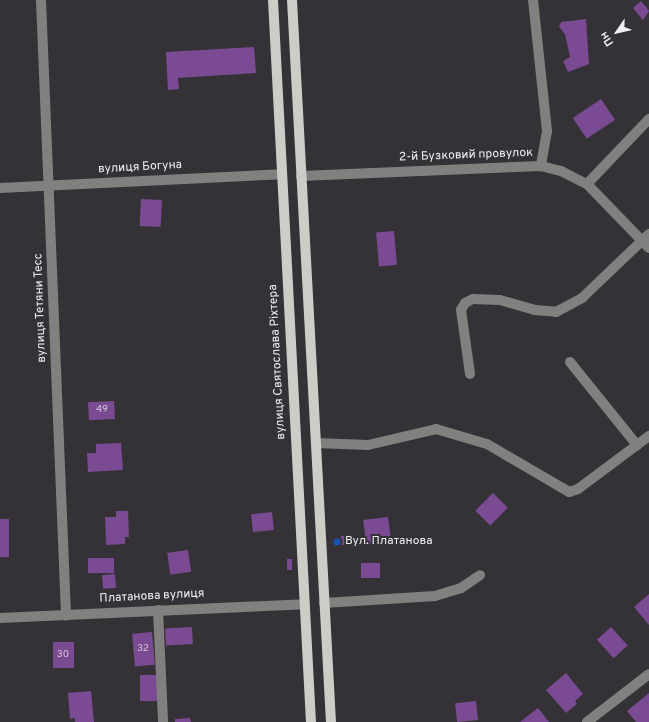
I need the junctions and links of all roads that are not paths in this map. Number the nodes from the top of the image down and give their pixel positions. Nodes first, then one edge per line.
1 (41, 0) edge
2 (272, 0) edge
3 (292, 0) edge
4 (533, 0) edge
5 (649, 119) edge
6 (541, 166) junction
7 (282, 174) junction
8 (301, 176) junction
9 (588, 184) junction
10 (49, 185) junction
11 (0, 188) edge
12 (646, 237) edge
13 (649, 248) edge
14 (570, 362) dead end
15 (470, 374) dead end
16 (649, 436) edge
17 (316, 443) junction
18 (637, 446) junction
19 (480, 575) dead end
20 (324, 603) junction
21 (305, 604) junction
22 (158, 610) junction
23 (66, 615) junction
24 (0, 618) edge
25 (649, 674) edge
26 (164, 722) edge
27 (311, 722) edge
28 (331, 722) edge
29 (587, 722) edge

1 - 10 street, вулиця Тетяни Тесс
2 - 7 main road, вулиця Святослава Ріхтера
3 - 8 main road
4 - 6 street
5 - 9 street
6 - 8 street, 2-й Бузковий провулок
6 - 9 street, 2-й Бузковий провулок
7 - 10 street, вулиця Богуна
7 - 21 main road, вулиця Святослава Ріхтера
8 - 17 main road
9 - 12 street, 2-й Бузковий провулок
10 - 11 street, вулиця Богуна
10 - 23 street, вулиця Тетяни Тесс
12 - 13 street, 2-й Бузковий провулок
12 - 15 street
14 - 18 street
16 - 18 street
17 - 18 street
17 - 20 main road
19 - 20 street
20 - 28 main road
21 - 22 street, Платанова вулиця
21 - 27 main road, вулиця Святослава Ріхтера
22 - 23 street, Платанова вулиця
22 - 26 street
23 - 24 street, Платанова вулиця
25 - 29 street

